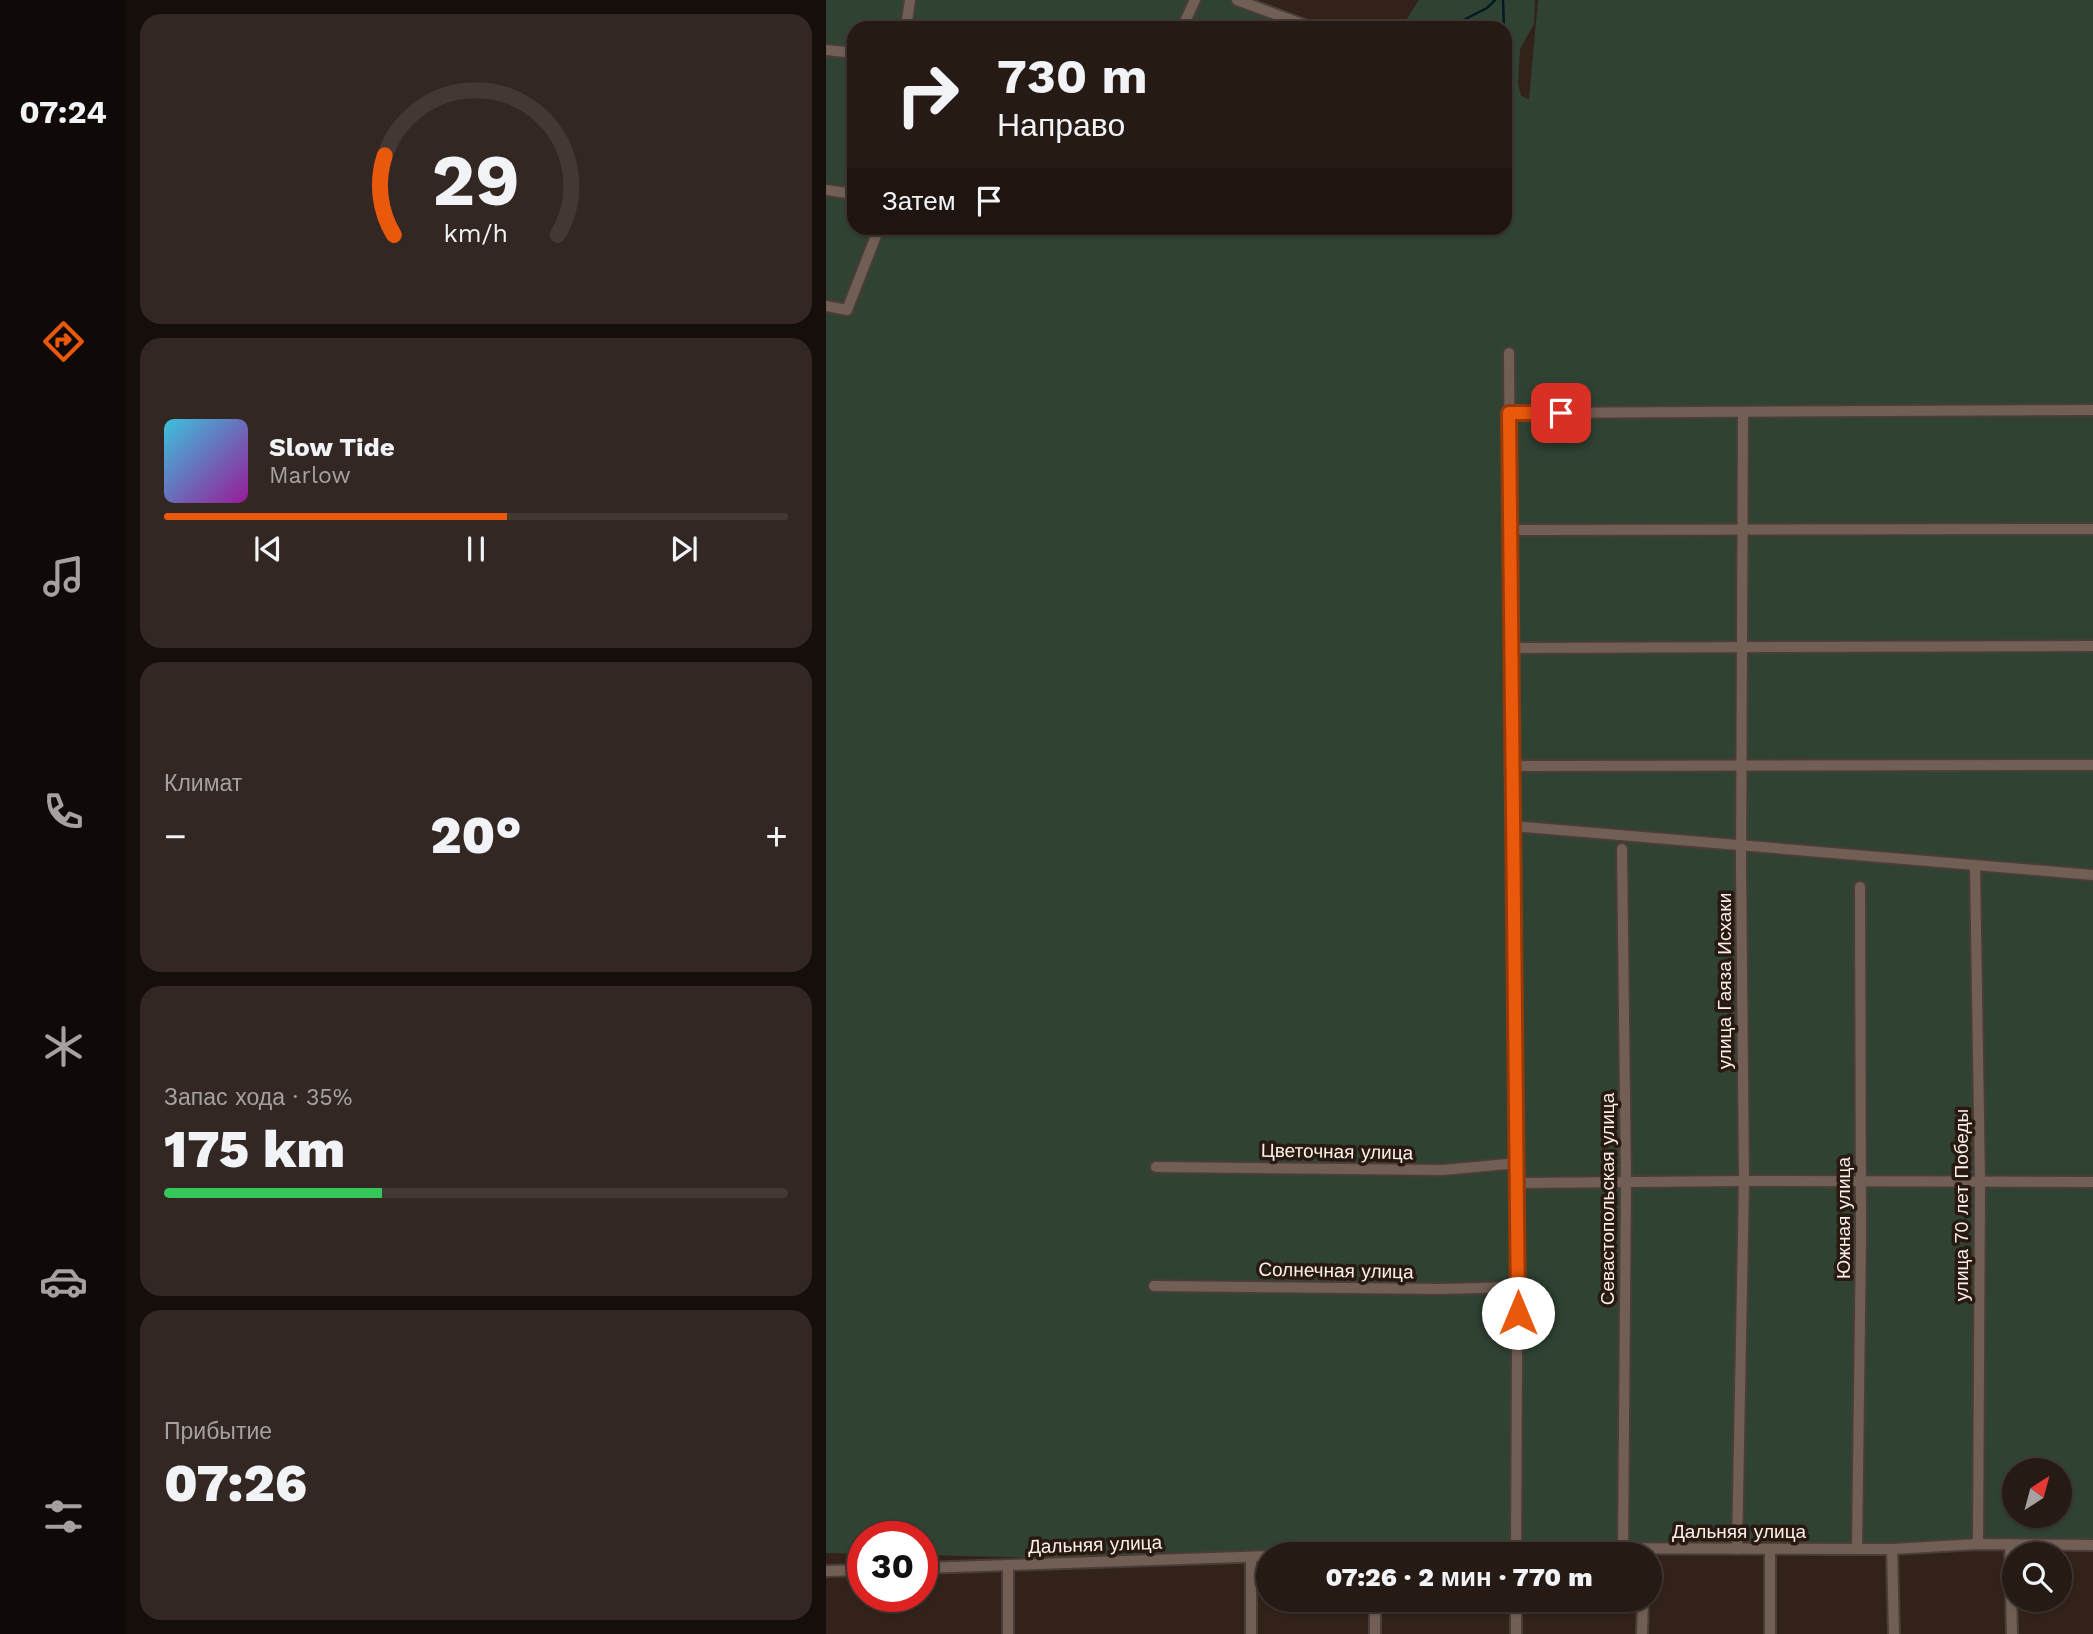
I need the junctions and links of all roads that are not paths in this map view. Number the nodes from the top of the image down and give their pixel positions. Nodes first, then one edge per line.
1 (910, 0) edge
2 (1195, 0) edge
3 (1237, 0) edge
4 (907, 21) edge
5 (1185, 21) edge
6 (1294, 21) edge
7 (826, 50) edge
8 (847, 52) edge
9 (826, 190) edge
10 (847, 193) edge
11 (876, 235) edge
12 (826, 306) edge
13 (1509, 353) dead end
14 (2093, 410) edge
15 (1509, 413) junction
16 (1743, 413) junction
17 (2093, 529) edge
18 (1510, 530) junction
19 (1742, 531) junction
20 (2093, 646) edge
21 (1511, 648) junction
22 (1742, 648) junction
23 (2093, 765) edge
24 (1511, 766) junction
25 (1741, 766) junction
26 (1512, 826) junction
27 (1741, 845) junction
28 (1622, 849) dead end
29 (1975, 866) junction
30 (2093, 875) edge
31 (1860, 887) dead end
32 (1518, 1163) junction
33 (1156, 1167) dead end
34 (1744, 1181) junction
35 (1626, 1182) junction
36 (1861, 1182) junction
37 (1980, 1182) junction
38 (2093, 1182) edge
39 (1517, 1183) junction
40 (1154, 1286) dead end
41 (1518, 1287) junction
42 (1516, 1542) edge
43 (1623, 1542) edge
44 (1978, 1544) junction
45 (2002, 1544) edge
46 (2072, 1545) edge
47 (2093, 1545) edge
48 (1737, 1549) junction
49 (1770, 1549) junction
50 (1857, 1549) junction
51 (1892, 1549) junction
52 (1662, 1551) edge
53 (1251, 1557) junction
54 (1256, 1557) edge
55 (1009, 1565) junction
56 (938, 1567) edge
57 (847, 1570) edge
58 (826, 1571) edge
59 (1375, 1612) edge
60 (1516, 1612) edge
61 (1643, 1612) edge
62 (2012, 1612) edge
63 (1009, 1634) edge
64 (1251, 1634) edge
65 (1375, 1634) edge
66 (1516, 1634) edge
67 (1642, 1634) edge
68 (1770, 1634) edge
69 (1894, 1634) edge
70 (2012, 1634) edge

1 - 4 street
2 - 5 street
3 - 6 street
7 - 8 street
9 - 10 street
11 - 12 street
13 - 15 street
14 - 16 street
15 - 16 street
15 - 18 street
16 - 19 street, улица Гаяза Исхаки
17 - 19 street
18 - 19 street
18 - 21 street
19 - 22 street, улица Гаяза Исхаки
20 - 22 street
21 - 22 street
21 - 24 street
22 - 25 street, улица Гаяза Исхаки
23 - 25 street
24 - 25 street
24 - 26 street
25 - 27 street, улица Гаяза Исхаки
26 - 27 street
26 - 32 street
27 - 29 street
27 - 34 street, улица Гаяза Исхаки
28 - 35 street, Севастопольская улица
29 - 30 street
29 - 37 street, улица 70 лет Победы
31 - 36 street, Южная улица
32 - 33 street, Цветочная улица
32 - 39 street
34 - 35 street
34 - 36 street
34 - 48 street, улица Гаяза Исхаки
35 - 39 street
35 - 43 street, Севастопольская улица
36 - 37 street
36 - 50 street, Южная улица
37 - 38 street
37 - 44 street, улица 70 лет Победы
39 - 41 street
40 - 41 street, Солнечная улица
41 - 42 street
44 - 45 street, Дальняя улица
44 - 51 street, Дальняя улица
46 - 47 street, Дальняя улица
48 - 49 street, Дальняя улица
48 - 52 street, Дальняя улица
49 - 50 street, Дальняя улица
49 - 68 street
50 - 51 street, Дальняя улица
51 - 69 street
53 - 54 street, Дальняя улица
53 - 55 street, Дальняя улица
53 - 64 street
55 - 56 street, Дальняя улица
55 - 63 street
57 - 58 street
59 - 65 street
60 - 66 street
61 - 67 street
62 - 70 street

